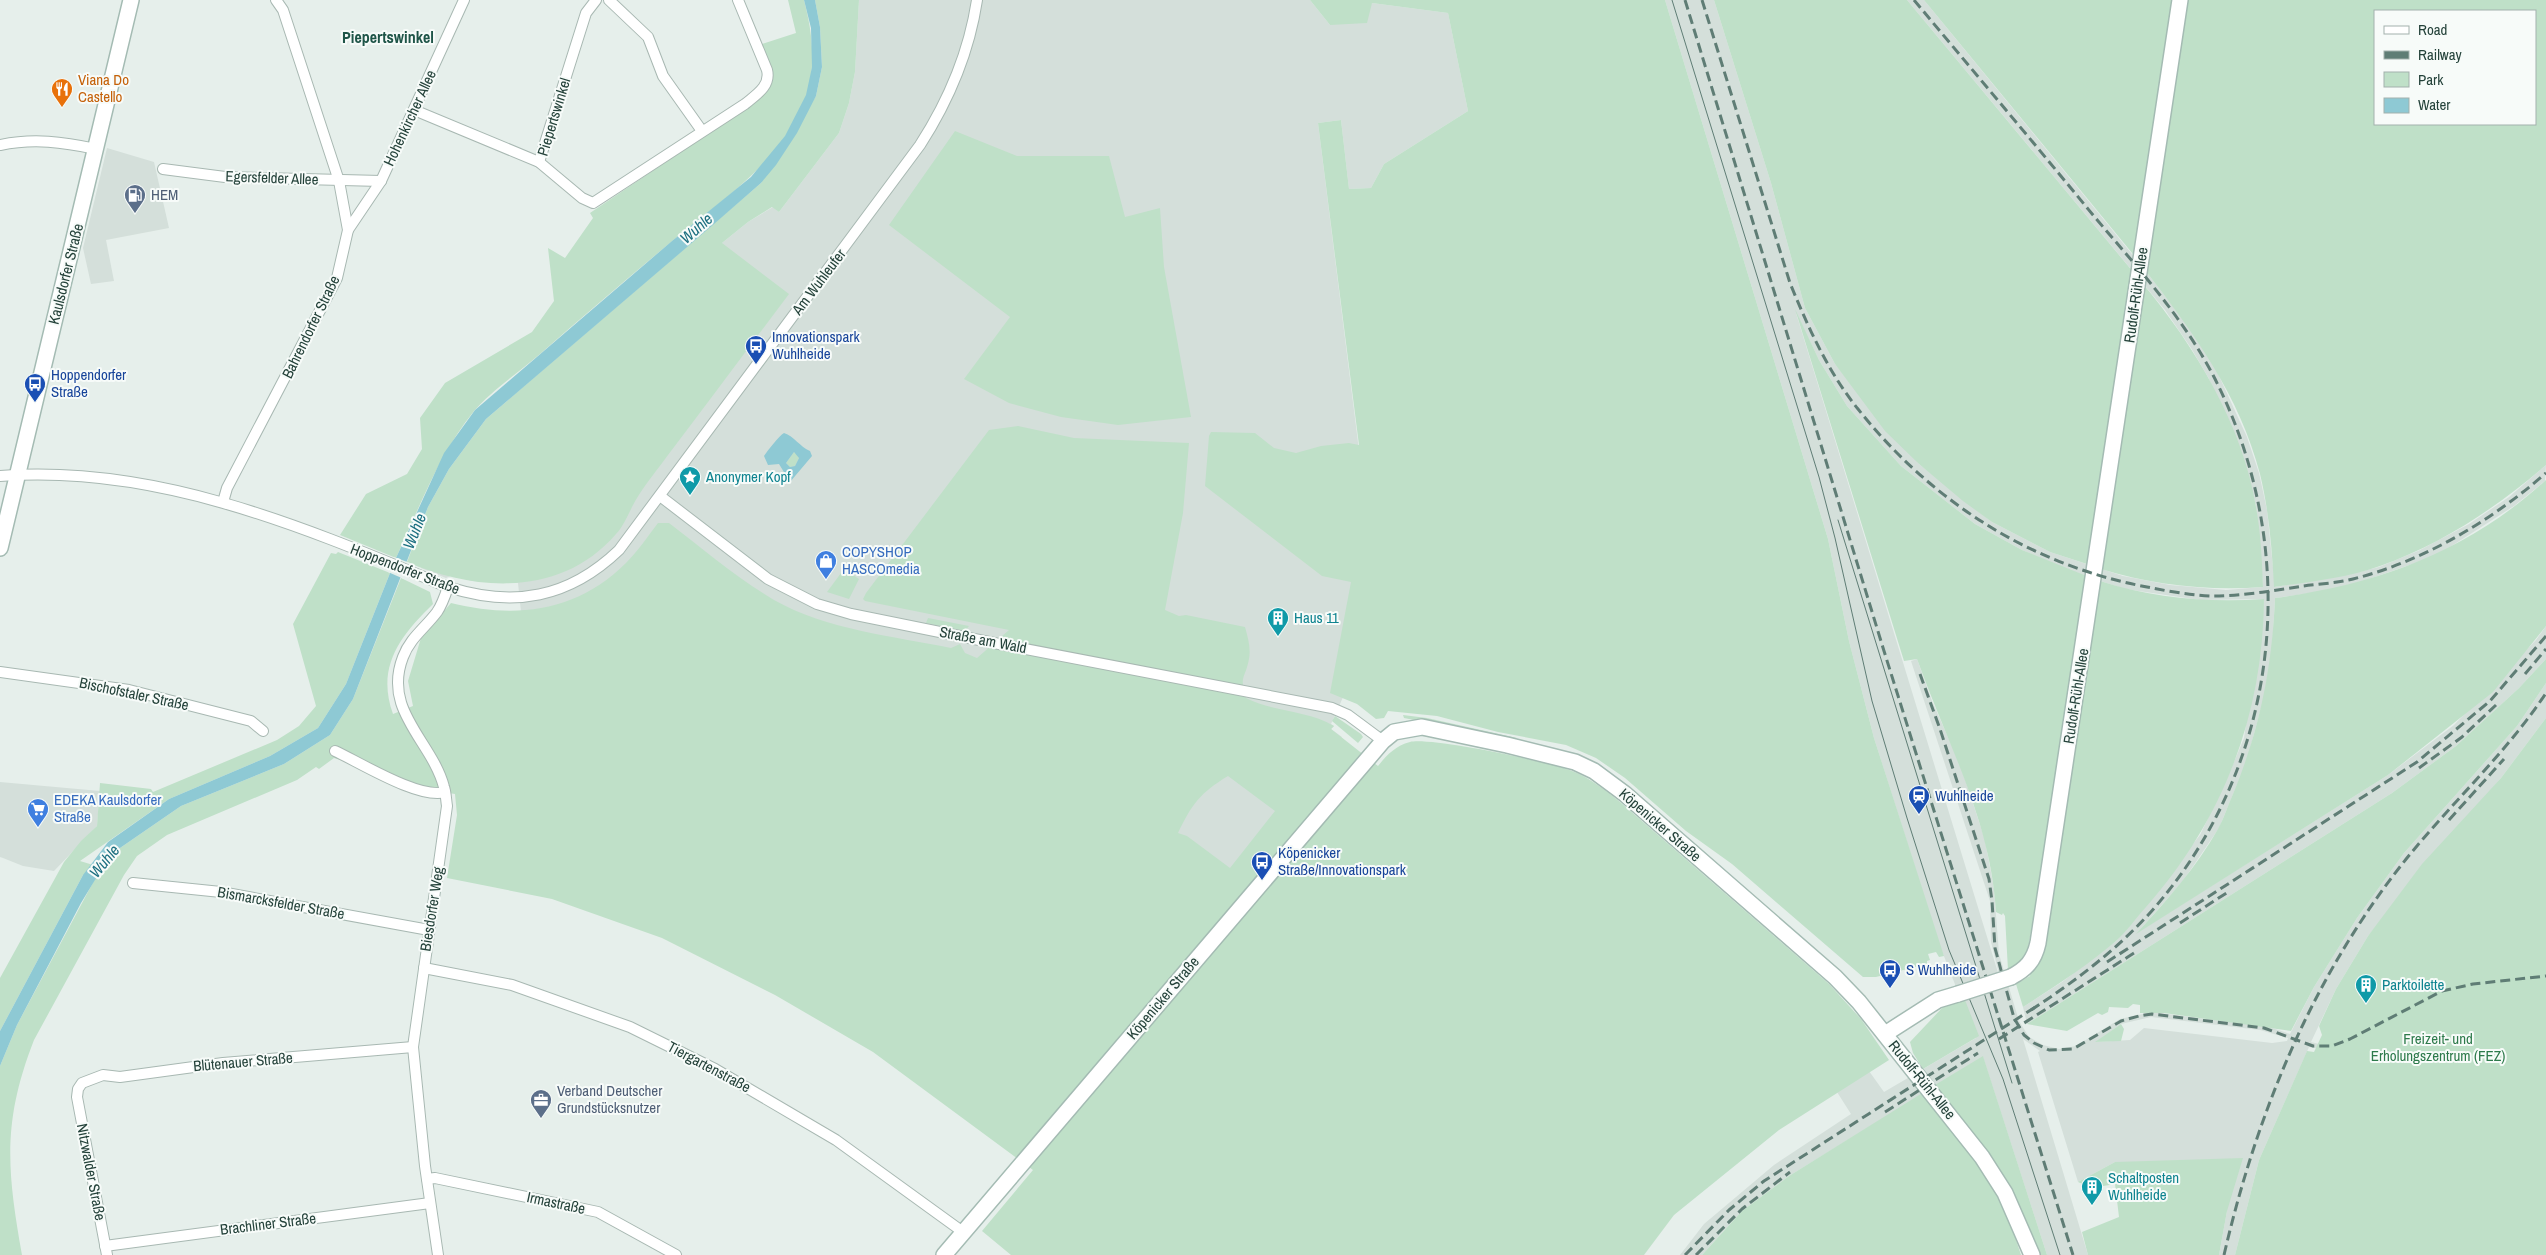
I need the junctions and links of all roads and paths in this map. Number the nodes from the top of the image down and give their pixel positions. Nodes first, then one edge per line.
1 (131, 0) edge
2 (276, 0) edge
3 (464, 0) edge
4 (596, 0) edge
5 (609, 0) edge
6 (738, 0) edge
7 (977, 0) edge
8 (2180, 0) edge
9 (414, 110) junction
10 (702, 131) junction
11 (0, 145) edge
12 (96, 149) junction
13 (539, 162) junction
14 (163, 169) dead end
15 (338, 181) junction
16 (381, 181) junction
17 (348, 230) junction
18 (17, 475) junction
19 (0, 476) edge
20 (660, 496) junction
21 (223, 502) junction
22 (0, 548) edge
23 (448, 587) junction
24 (520, 598) joint
25 (0, 672) edge
26 (263, 732) dead end
27 (1382, 741) junction
28 (335, 751) dead end
29 (445, 792) junction
30 (133, 883) dead end
31 (429, 930) junction
32 (424, 968) junction
33 (1885, 1034) junction
34 (413, 1047) junction
35 (78, 1089) joint
36 (427, 1179) junction
37 (430, 1203) junction
38 (963, 1232) junction
39 (106, 1251) edge
40 (438, 1255) edge
41 (676, 1255) edge
42 (944, 1255) edge
43 (2032, 1255) edge

1 - 12 main road, Kaulsdorfer Straße
2 - 15 street, Bahrendorfer Straße
3 - 9 street, Hohenkircher Allee
4 - 13 street, Piepertswinkel
5 - 10 street
6 - 10 street, Piepertswinkel
7 - 20 street, Am Wuhleufer
8 - 33 main road, Rudolf-Rühl-Allee, bridge
9 - 13 street
9 - 16 street, Hohenkircher Allee
10 - 13 street, Piepertswinkel
11 - 12 street
12 - 18 main road, Kaulsdorfer Straße
14 - 15 street, Egersfelder Allee
15 - 16 street, Egersfelder Allee
15 - 17 street, Bahrendorfer Straße
16 - 17 street, Hohenkircher Allee
17 - 21 street, Bahrendorfer Straße
18 - 19 street, Hoppendorfer Straße
18 - 21 street, Hoppendorfer Straße
18 - 22 main road, Kaulsdorfer Straße
20 - 24 street, Am Wuhleufer
20 - 27 street, Straße am Wald
21 - 23 street, Hoppendorfer Straße
23 - 24 street, Hoppendorfer Straße
23 - 29 street, Biesdorfer Weg
25 - 26 street, Bischofstaler Straße
27 - 33 main road, Köpenicker Straße
27 - 38 main road, Köpenicker Straße
28 - 29 street
29 - 31 street, Biesdorfer Weg
30 - 31 street, Bismarcksfelder Straße
31 - 32 street, Biesdorfer Weg
32 - 34 street, Biesdorfer Weg
32 - 38 street, Tiergartenstraße
33 - 43 main road, Rudolf-Rühl-Allee
34 - 35 street, Blütenauer Straße
34 - 36 street, Biesdorfer Weg
35 - 39 street, Nitzwalder Straße
36 - 37 street, Biesdorfer Weg
36 - 41 street, Irmastraße
37 - 39 street, Brachliner Straße
37 - 40 street, Biesdorfer Weg
38 - 42 main road, Köpenicker Straße

